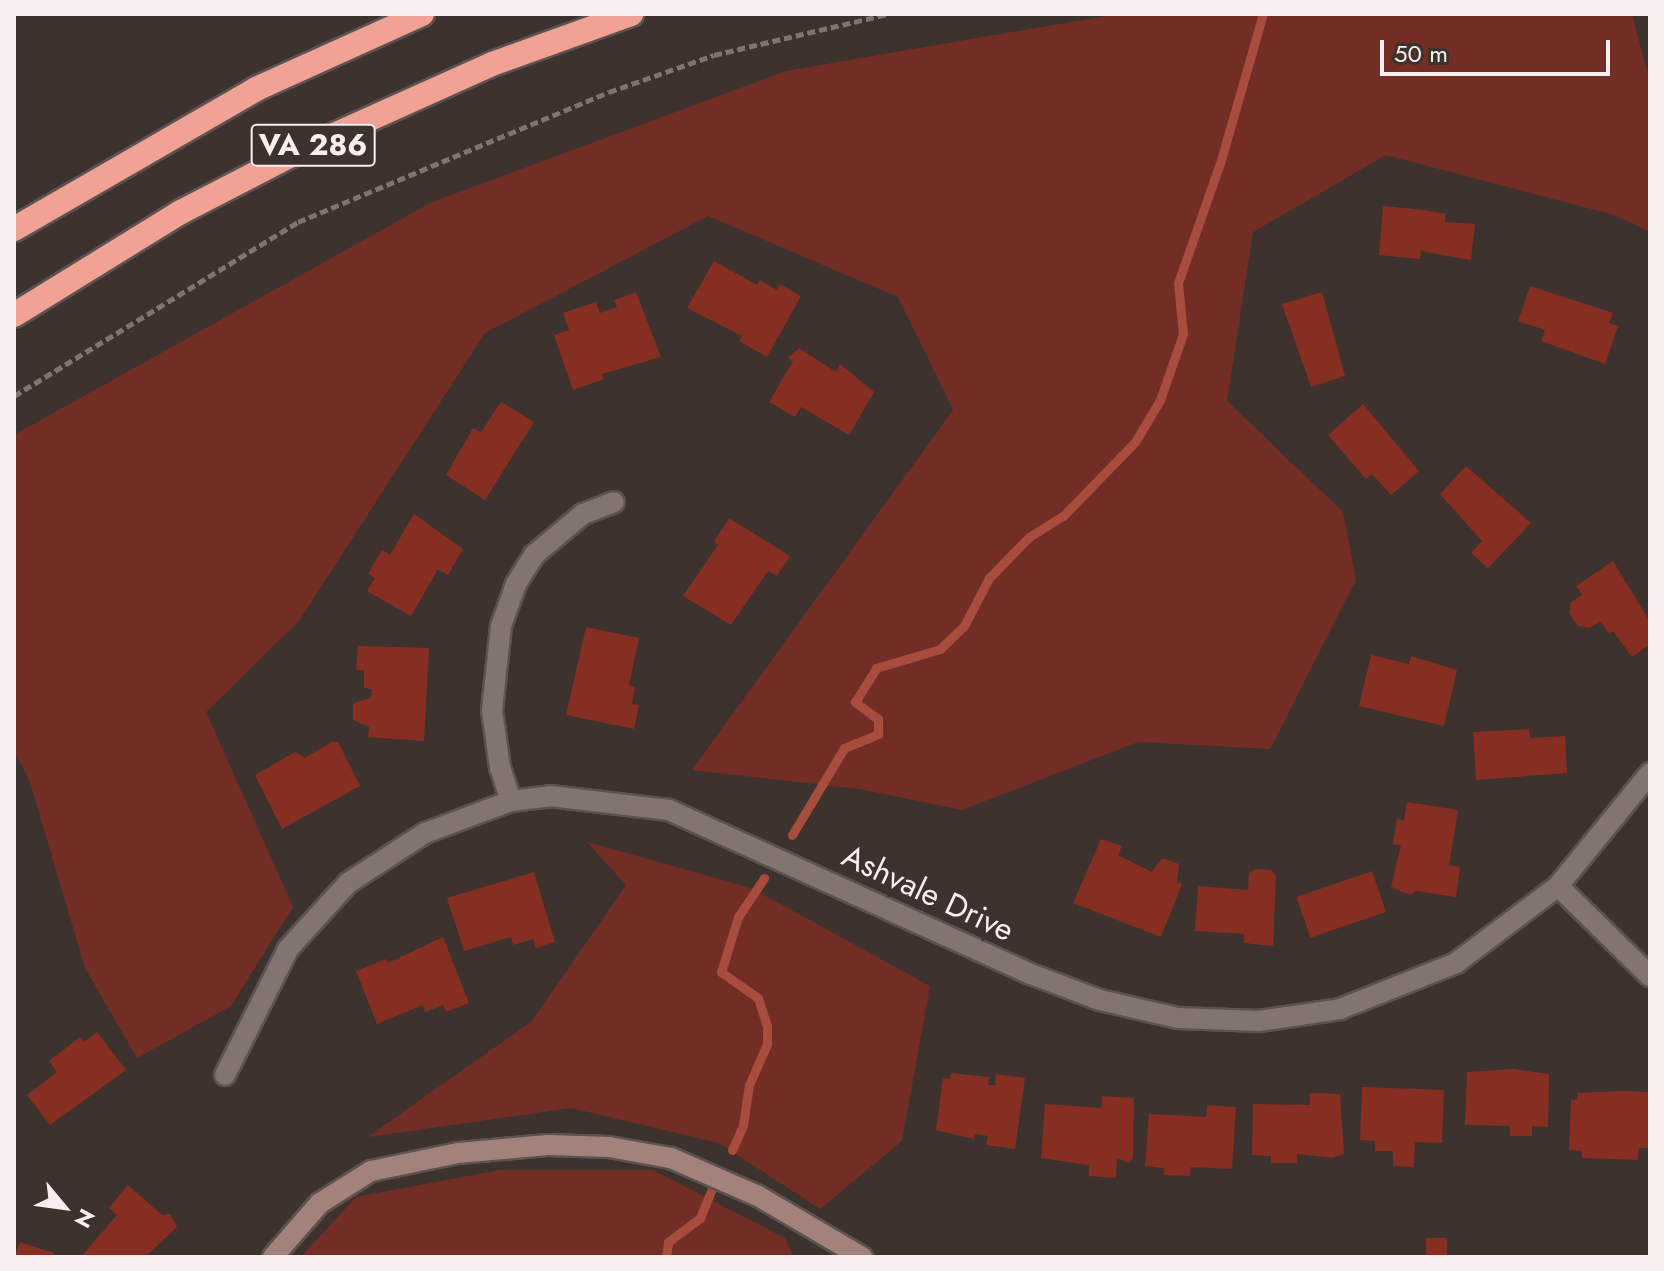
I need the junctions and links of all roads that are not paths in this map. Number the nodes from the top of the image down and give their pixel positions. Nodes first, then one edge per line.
1 (422, 14) edge
2 (631, 14) edge
3 (14, 229) edge
4 (14, 315) edge
5 (614, 502) dead end
6 (1650, 773) edge
7 (511, 801) junction
8 (1558, 886) junction
9 (1650, 976) edge
10 (225, 1075) dead end
11 (273, 1257) edge
12 (862, 1257) edge

1 - 3 highway, VA 286
2 - 4 highway, VA 286
5 - 7 street
6 - 8 street, Ashvale Drive
7 - 8 street, Ashvale Drive
7 - 10 street, Ashvale Drive
8 - 9 street
11 - 12 street

